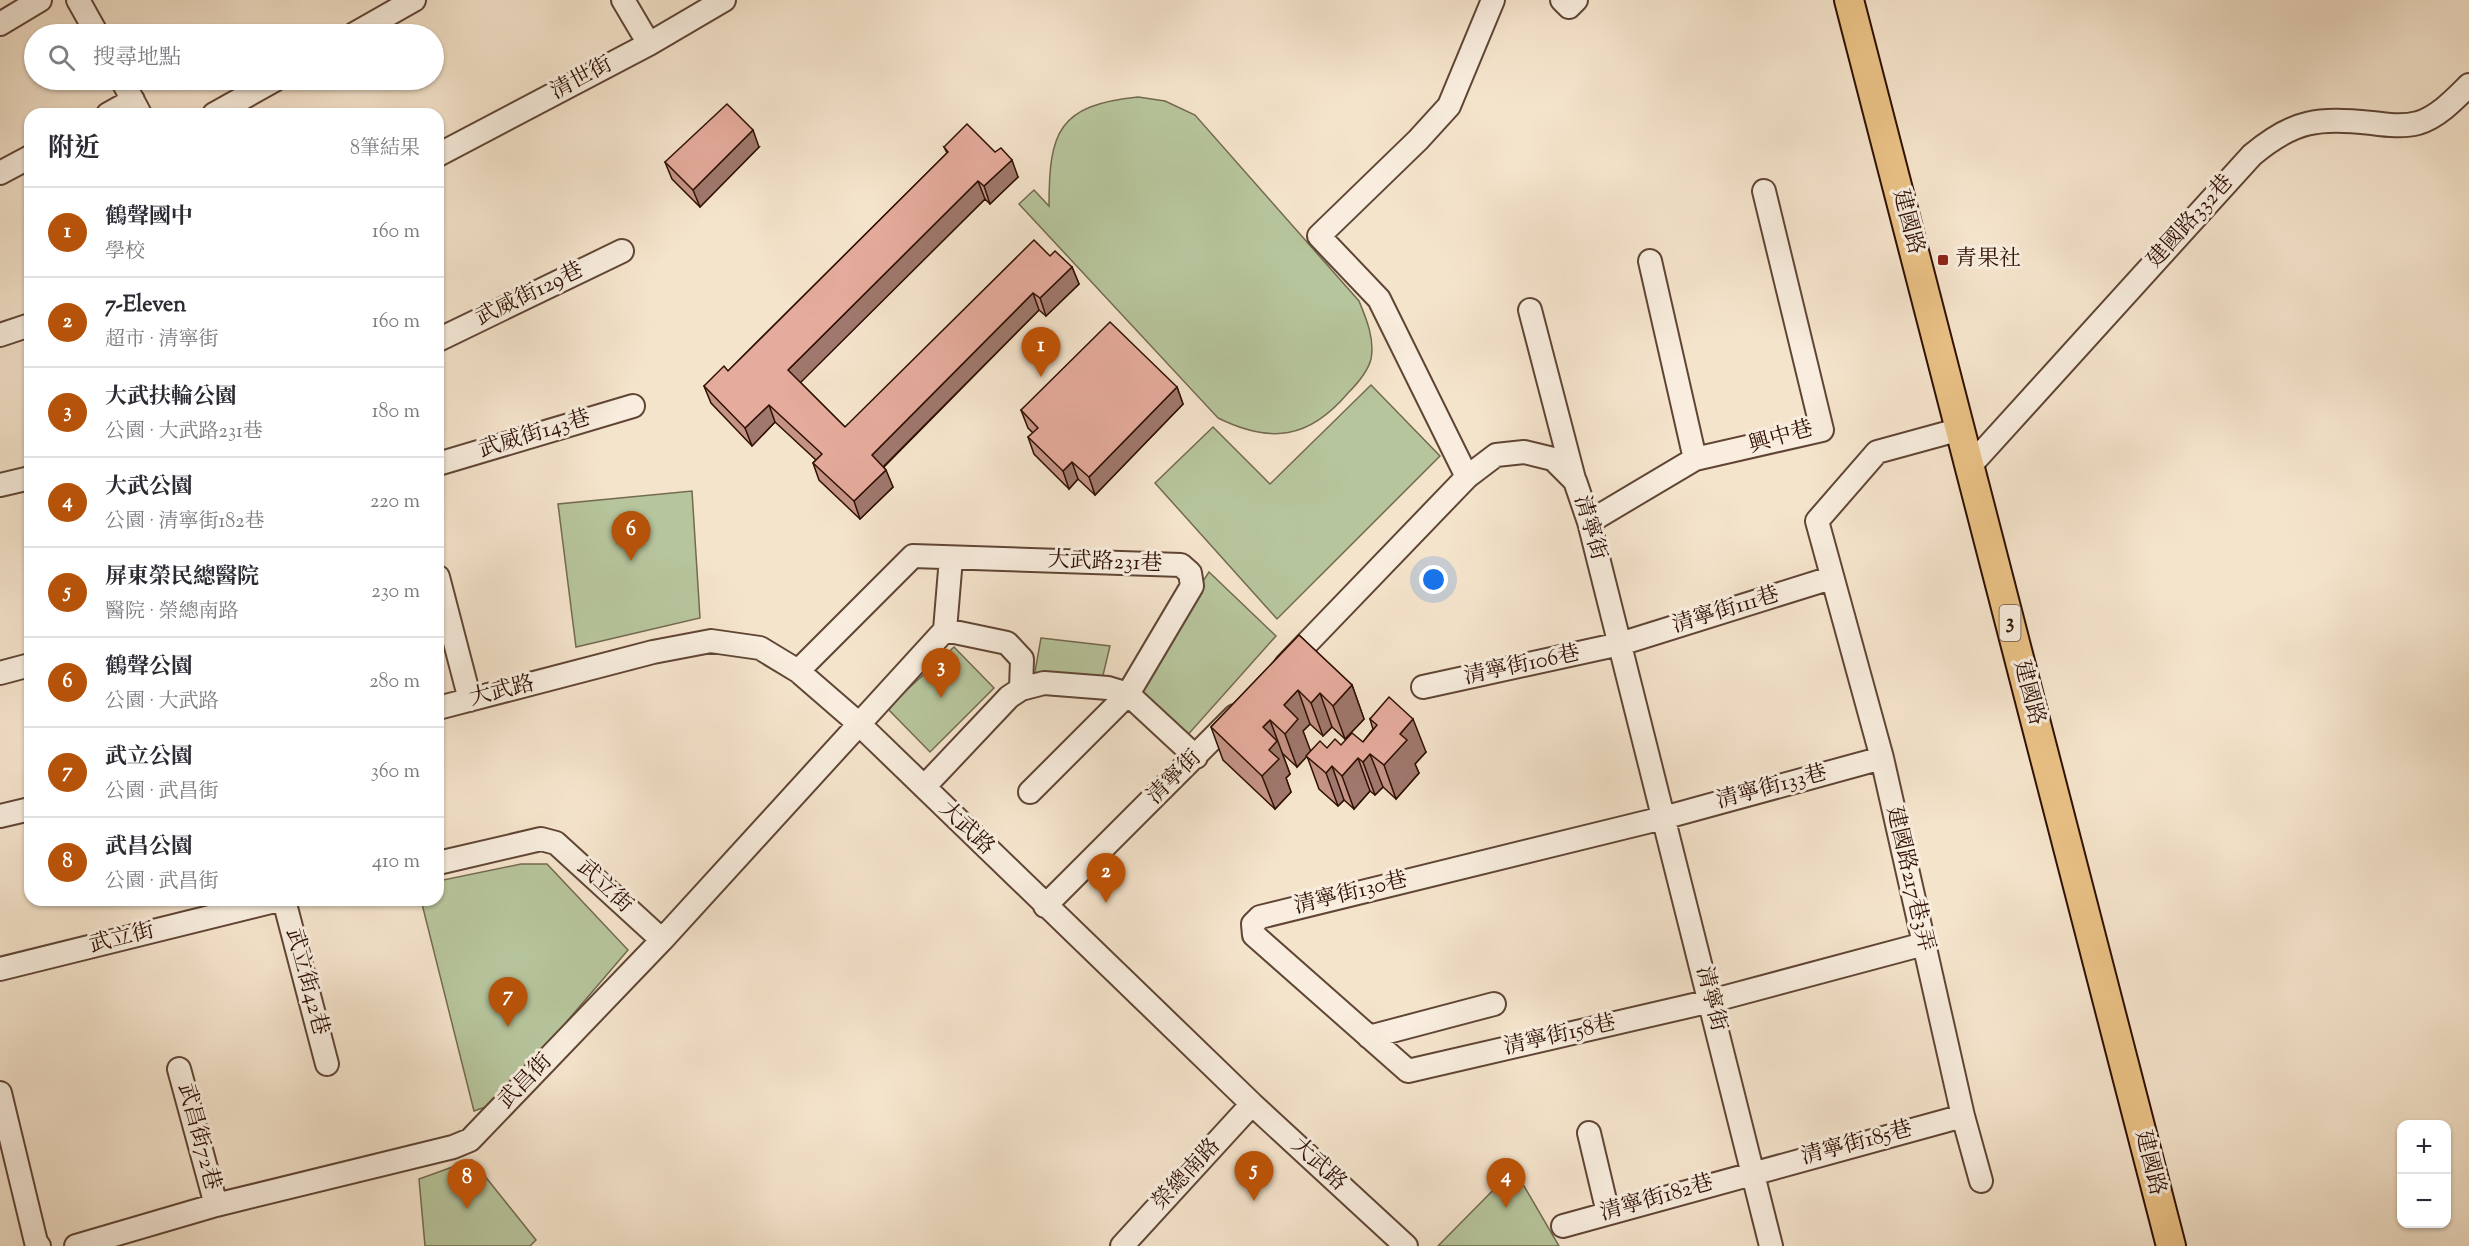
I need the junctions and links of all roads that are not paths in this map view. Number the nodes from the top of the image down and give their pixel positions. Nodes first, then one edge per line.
1 (40, 0) edge
2 (78, 0) edge
3 (414, 0) edge
4 (623, 0) edge
5 (724, 0) edge
6 (1493, 0) edge
7 (1562, 0) edge
8 (1576, 0) edge
9 (1849, 0) edge
10 (0, 24) edge
11 (91, 24) edge
12 (372, 24) edge
13 (649, 44) junction
14 (2469, 85) edge
15 (128, 90) edge
16 (257, 90) edge
17 (137, 107) edge
18 (225, 108) edge
19 (444, 152) edge
20 (24, 160) edge
21 (0, 173) edge
22 (1764, 191) dead end
23 (622, 251) dead end
24 (1650, 261) dead end
25 (1530, 310) dead end
26 (24, 327) edge
27 (0, 335) edge
28 (444, 337) edge
29 (633, 406) dead end
30 (1961, 429) junction
31 (1695, 459) junction
32 (444, 462) edge
33 (1969, 467) junction
34 (1467, 477) junction
35 (24, 479) edge
36 (1575, 481) junction
37 (0, 485) edge
38 (1589, 522) junction
39 (951, 558) junction
40 (1831, 578) junction
41 (444, 599) edge
42 (945, 630) junction
43 (1620, 644) junction
44 (24, 666) edge
45 (798, 671) junction
46 (0, 673) edge
47 (1270, 680) edge
48 (1423, 687) dead end
49 (1022, 688) junction
50 (1128, 694) junction
51 (1254, 697) edge
52 (471, 700) junction
53 (444, 707) edge
54 (858, 723) junction
55 (1196, 757) junction
56 (1882, 758) junction
57 (924, 788) junction
58 (1030, 792) dead end
59 (24, 810) edge
60 (0, 816) edge
61 (1663, 818) junction
62 (444, 862) edge
63 (255, 906) edge
64 (286, 906) edge
65 (1045, 906) junction
66 (662, 940) junction
67 (1924, 944) junction
68 (0, 969) edge
69 (1712, 1002) junction
70 (1494, 1004) dead end
71 (1369, 1037) junction
72 (327, 1064) dead end
73 (179, 1069) dead end
74 (1408, 1071) joint
75 (0, 1093) edge
76 (1252, 1104) junction
77 (1963, 1116) junction
78 (1589, 1133) dead end
79 (1750, 1172) junction
80 (1981, 1181) dead end
81 (216, 1205) junction
82 (1608, 1213) junction
83 (1563, 1226) dead end
84 (39, 1246) edge
85 (76, 1246) edge
86 (1122, 1246) edge
87 (1406, 1246) edge
88 (1771, 1246) edge
89 (2171, 1246) edge

1 - 10 street
2 - 11 street
3 - 12 street
4 - 13 street
5 - 13 street, 清世街
6 - 34 street
7 - 8 street
9 - 30 main road, 建國路 / 3
13 - 19 street, 清世街
14 - 33 street, 建國路332巷
15 - 17 street
16 - 18 street
20 - 21 street
22 - 31 street, 興中巷
23 - 28 street, 武威街129巷
24 - 31 street
25 - 36 street
26 - 27 street
29 - 32 street, 武威街143巷
30 - 33 main road, 建國路 / 3
30 - 40 street, 建國路217巷3弄
31 - 38 street, 興中巷
33 - 89 main road, 建國路 / 3
34 - 36 street, 清寧街
34 - 47 street, 清寧街
35 - 37 street
36 - 38 street, 清寧街
38 - 43 street, 清寧街
39 - 42 street
39 - 45 street, 大武路231巷
39 - 50 street, 大武路231巷
40 - 43 street, 清寧街111巷
40 - 56 street, 建國路217巷3弄
41 - 52 street
42 - 49 street
42 - 54 street
43 - 48 street, 清寧街106巷
43 - 61 street, 清寧街
44 - 46 street
45 - 52 street, 大武路
45 - 54 street, 大武路
49 - 50 street
49 - 57 street
50 - 55 street
50 - 58 street
51 - 55 street, 清寧街
52 - 53 street, 大武路
54 - 57 street, 大武路
54 - 66 street, 武昌街
55 - 65 street, 清寧街
56 - 61 street, 清寧街133巷
56 - 67 street, 建國路217巷3弄
57 - 65 street, 大武路
59 - 60 street
61 - 69 street, 清寧街
61 - 71 street, 清寧街130巷
62 - 66 street, 武立街
63 - 68 street, 武立街
64 - 72 street, 武立街42巷
65 - 76 street, 大武路
66 - 81 street, 武昌街
67 - 69 street, 清寧街158巷
67 - 77 street, 建國路217巷3弄
69 - 74 street, 清寧街158巷
69 - 79 street, 清寧街
70 - 71 street
71 - 74 street, 清寧街130巷
73 - 81 street, 武昌街72巷
75 - 84 street
76 - 86 street, 榮總南路
76 - 87 street, 大武路
77 - 79 street, 清寧街185巷
77 - 80 street, 建國路217巷3弄
78 - 82 street
79 - 82 street, 清寧街182巷
79 - 88 street, 清寧街
81 - 85 street, 武昌街
82 - 83 street, 清寧街182巷

